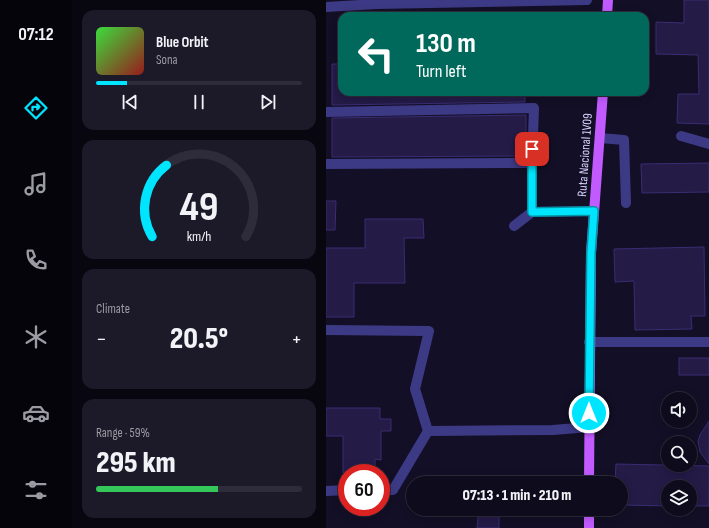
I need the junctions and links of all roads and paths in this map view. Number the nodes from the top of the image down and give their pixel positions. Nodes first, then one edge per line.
1 (587, 0) edge
2 (608, 0) edge
3 (326, 7) edge
4 (607, 12) edge
5 (603, 96) edge
6 (326, 112) edge
7 (681, 136) dead end
8 (600, 138) junction
9 (709, 144) edge
10 (532, 163) junction
11 (326, 164) edge
12 (626, 203) dead end
13 (594, 211) junction
14 (532, 212) junction
15 (514, 226) dead end
16 (326, 330) edge
17 (589, 342) junction
18 (709, 342) edge
19 (589, 428) junction
20 (428, 431) junction
21 (589, 476) edge
22 (338, 490) edge
23 (390, 490) edge
24 (326, 491) edge
25 (589, 516) edge
26 (589, 528) edge

1 - 3 lane
2 - 4 main road
5 - 8 main road, Ruta Nacional 1V09
6 - 10 lane
7 - 9 lane
8 - 12 lane
8 - 13 main road, Ruta Nacional 1V09
10 - 11 lane
10 - 14 lane
13 - 14 lane
13 - 17 main road, Ruta Nacional 1V09
14 - 15 lane
16 - 20 lane
17 - 18 lane
17 - 19 main road, Ruta Nacional 1V09
19 - 20 lane
19 - 21 main road, Ruta Nacional 1V09
20 - 23 lane
22 - 24 lane
25 - 26 main road

